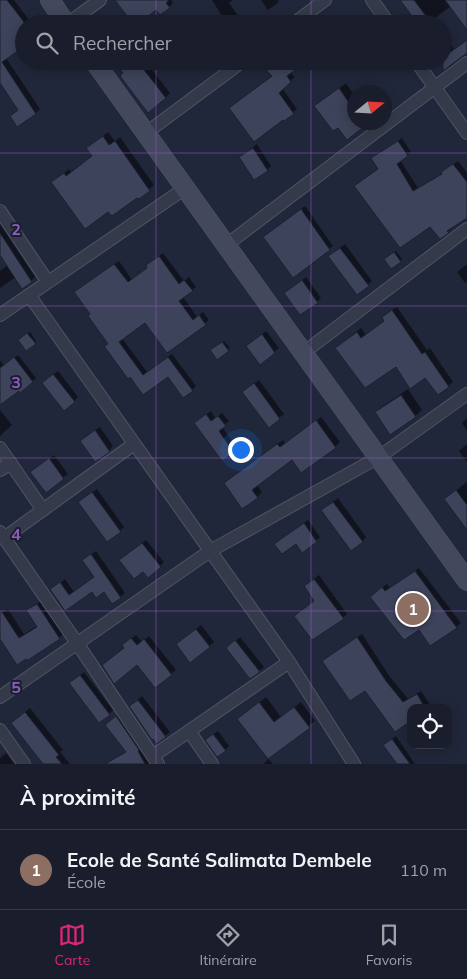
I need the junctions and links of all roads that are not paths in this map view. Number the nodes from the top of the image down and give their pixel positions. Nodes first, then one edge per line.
1 (50, 0) edge
2 (100, 0) edge
3 (325, 0) edge
4 (372, 0) edge
5 (61, 15) edge
6 (79, 15) edge
7 (305, 15) edge
8 (383, 15) edge
9 (467, 63) edge
10 (100, 70) edge
11 (230, 70) edge
12 (422, 70) edge
13 (434, 87) junction
14 (146, 133) junction
15 (467, 133) edge
16 (184, 189) junction
17 (0, 211) edge
18 (467, 229) edge
19 (225, 246) junction
20 (48, 282) junction
21 (29, 295) junction
22 (0, 315) edge
23 (303, 353) junction
24 (467, 394) edge
25 (134, 444) junction
26 (0, 448) edge
27 (379, 457) junction
28 (5, 467) edge
29 (43, 510) junction
30 (2, 535) edge
31 (210, 551) junction
32 (464, 570) edge
33 (77, 643) junction
34 (289, 662) junction
35 (0, 697) edge
36 (0, 730) edge
37 (190, 731) junction
38 (156, 760) edge
39 (24, 764) edge
40 (212, 764) edge
41 (354, 764) edge

1 - 5 street
2 - 6 street
3 - 7 street
4 - 8 street
9 - 13 street
10 - 14 street
11 - 14 street
12 - 13 street
13 - 15 street
13 - 19 street
14 - 16 street
16 - 19 street
16 - 20 street
17 - 20 street
18 - 23 street
19 - 23 street
20 - 21 street
21 - 22 street
21 - 25 street
23 - 27 street
24 - 27 street
25 - 29 street
25 - 31 street
26 - 28 street
27 - 31 street
27 - 32 street
28 - 29 street
29 - 30 street
30 - 33 street
31 - 33 street
31 - 34 street
33 - 35 street
33 - 38 street
34 - 37 street
34 - 41 street
36 - 39 street
37 - 38 street
37 - 40 street

